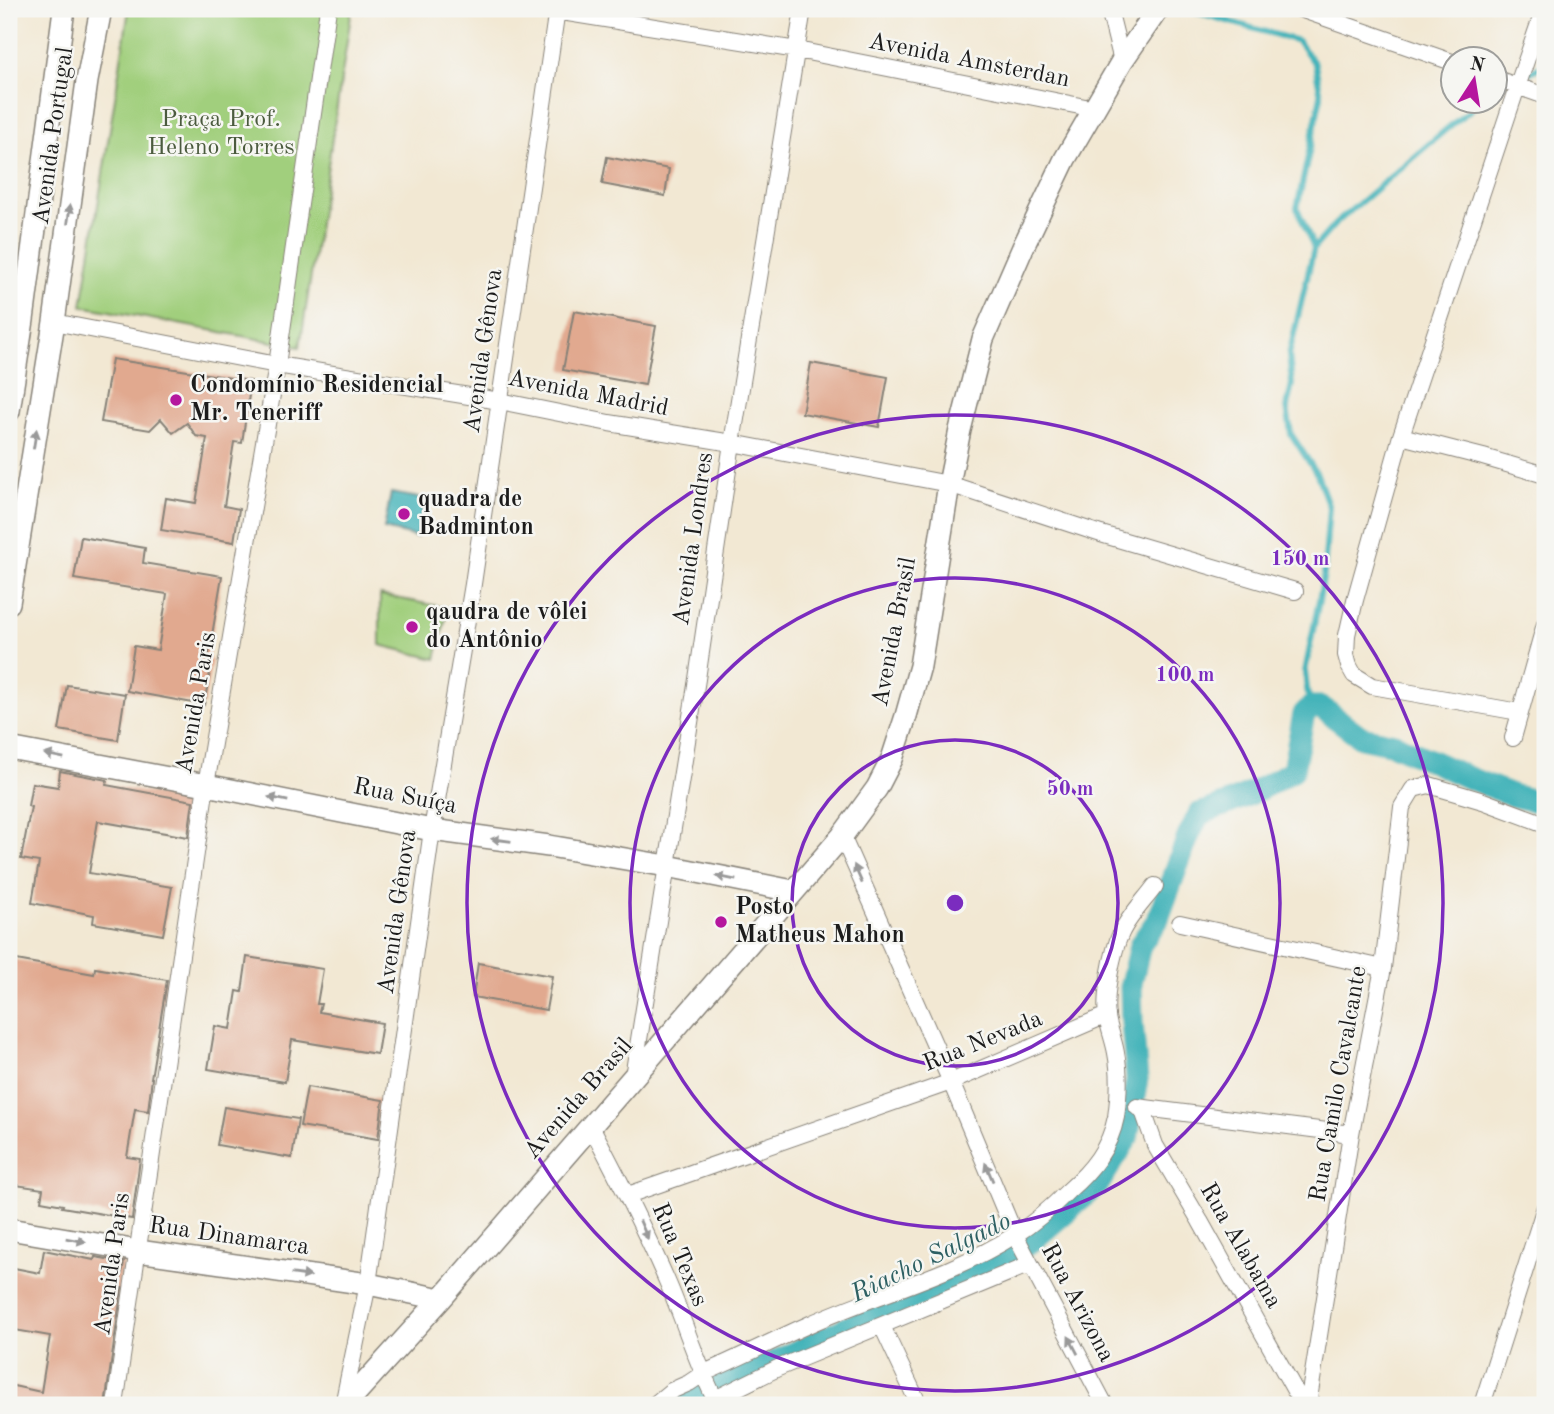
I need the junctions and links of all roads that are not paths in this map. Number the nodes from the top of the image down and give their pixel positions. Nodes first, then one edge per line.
1 (64, 9) edge
2 (101, 9) edge
3 (328, 9) edge
4 (803, 9) edge
5 (1108, 9) edge
6 (1158, 9) edge
7 (1300, 9) edge
8 (1544, 9) edge
9 (552, 10) edge
10 (1323, 13) edge
11 (797, 50) junction
12 (1438, 57) edge
13 (1122, 61) junction
14 (1508, 83) edge
15 (1517, 87) junction
16 (1545, 96) edge
17 (1095, 109) junction
18 (16, 319) edge
19 (54, 322) junction
20 (277, 365) junction
21 (500, 401) junction
22 (9, 411) edge
23 (1401, 436) junction
24 (732, 443) junction
25 (1545, 475) edge
26 (949, 484) junction
27 (1295, 591) dead end
28 (9, 603) edge
29 (1545, 624) edge
30 (1519, 712) junction
31 (1513, 738) dead end
32 (9, 748) edge
33 (206, 785) junction
34 (1545, 824) edge
35 (432, 830) junction
36 (842, 836) junction
37 (667, 866) junction
38 (1155, 886) dead end
39 (793, 891) junction
40 (1181, 923) dead end
41 (1383, 968) junction
42 (1107, 1015) junction
43 (633, 1077) junction
44 (951, 1082) junction
45 (591, 1126) junction
46 (1350, 1134) junction
47 (628, 1195) junction
48 (1545, 1207) edge
49 (9, 1228) edge
50 (1016, 1237) junction
51 (138, 1251) junction
52 (1028, 1261) junction
53 (368, 1284) junction
54 (441, 1299) junction
55 (882, 1326) junction
56 (704, 1373) junction
57 (716, 1400) edge
58 (115, 1405) edge
59 (344, 1405) edge
60 (654, 1405) edge
61 (919, 1405) edge
62 (1105, 1405) edge
63 (1306, 1405) edge
64 (1482, 1405) edge

1 - 18 street, Avenida Portugal
19 -> 2 street, Avenida Portugal
3 - 20 street, Avenida Paris
4 - 11 street, Avenida Londres
5 - 13 street
6 - 13 street, Avenida Brasil
7 - 10 street
8 - 15 street
9 - 11 street, Avenida Amsterdan
9 - 21 street, Avenida Gênova
10 - 12 street
11 - 17 street, Avenida Amsterdan
11 - 24 street, Avenida Londres
13 - 17 street, Avenida Brasil
14 - 15 street
15 - 16 street
15 - 23 street
17 - 26 street, Avenida Brasil
18 - 22 street, Avenida Portugal
19 - 20 street, Avenida Madrid
28 -> 19 street, Avenida Portugal
20 - 21 street, Avenida Madrid
20 - 33 street, Avenida Paris
21 - 24 street, Avenida Madrid
21 - 35 street, Avenida Gênova
23 - 25 street
23 - 30 street
24 - 26 street, Avenida Madrid
24 - 37 street, Avenida Londres
26 - 27 street, Avenida Madrid
26 - 36 street, Avenida Brasil
29 - 30 street
30 - 31 street
33 -> 32 street, Rua Suíça
35 -> 33 street, Rua Suíça
33 - 51 street, Avenida Paris
34 - 41 street, Rua Camilo Cavalcante
37 -> 35 street, Rua Suíça
35 - 53 street, Avenida Gênova
36 - 39 street, Avenida Brasil
44 -> 36 street, Rua Arizona
39 -> 37 street, Rua Suíça
37 - 43 street, Avenida Londres
38 - 42 street
39 - 43 street, Avenida Brasil
40 - 41 street
41 - 46 street, Rua Camilo Cavalcante
42 - 44 street, Rua Nevada
42 - 50 street
43 - 45 street, Avenida Brasil
44 - 47 street, Rua Nevada
50 -> 44 street, Rua Arizona
45 - 47 street, Rua Texas
45 - 54 street, Avenida Brasil
46 - 63 street, Rua Camilo Cavalcante
46 - 63 street, Rua Alabama
47 -> 56 street, Rua Texas
48 - 64 street
49 -> 51 street, Rua Dinamarca
50 - 52 street, Rua Arizona
50 - 56 street
51 -> 53 street, Rua Dinamarca
51 - 58 street, Avenida Paris
52 - 55 street
62 -> 52 street, Rua Arizona
53 - 54 street, Rua Dinamarca
53 - 59 street, Avenida Gênova
54 - 59 street, Avenida Brasil
55 - 57 street
55 - 61 street
56 - 57 street, Rua Texas
56 - 60 street

